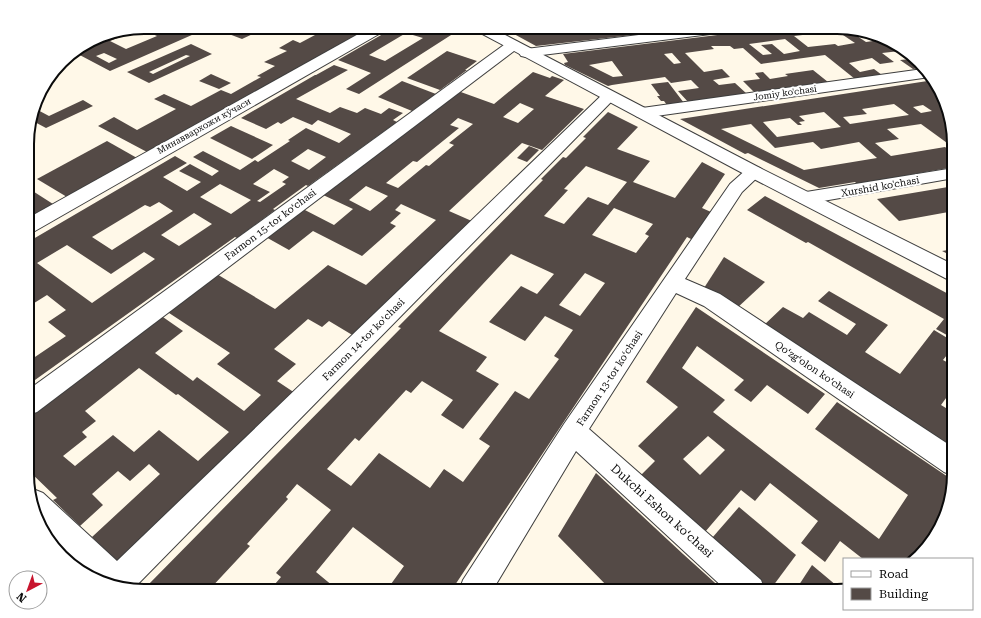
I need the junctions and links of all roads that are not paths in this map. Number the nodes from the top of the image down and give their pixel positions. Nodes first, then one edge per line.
1 (368, 34) edge
2 (493, 34) edge
3 (667, 34) edge
4 (520, 49) junction
5 (922, 74) edge
6 (609, 96) junction
7 (642, 113) junction
8 (754, 172) junction
9 (947, 174) edge
10 (806, 198) junction
11 (34, 223) edge
12 (947, 270) edge
13 (672, 282) junction
14 (34, 400) edge
15 (574, 432) junction
16 (947, 458) edge
17 (40, 510) edge
18 (113, 579) edge
19 (119, 581) edge
20 (478, 584) edge
21 (742, 584) edge

1 - 11 street, Минаввархожи кўчаси
2 - 4 street
3 - 4 street
4 - 6 street
4 - 14 street, Farmon 15-tor koʻchasi
5 - 7 street, Jomiy ko'chasi
6 - 7 street
6 - 19 street, Farmon 14-tor koʻchasi
7 - 8 street
8 - 10 street
8 - 13 street, Farmon 13-tor koʻchasi
9 - 10 street, Xurshid ko'chasi
10 - 12 street
13 - 15 street, Farmon 13-tor koʻchasi
13 - 16 street, Qoʻzgʻolon koʻchasi
15 - 20 street, Farmon 13-tor koʻchasi
15 - 21 street, Dukchi Eshon koʻchasi
17 - 18 street

